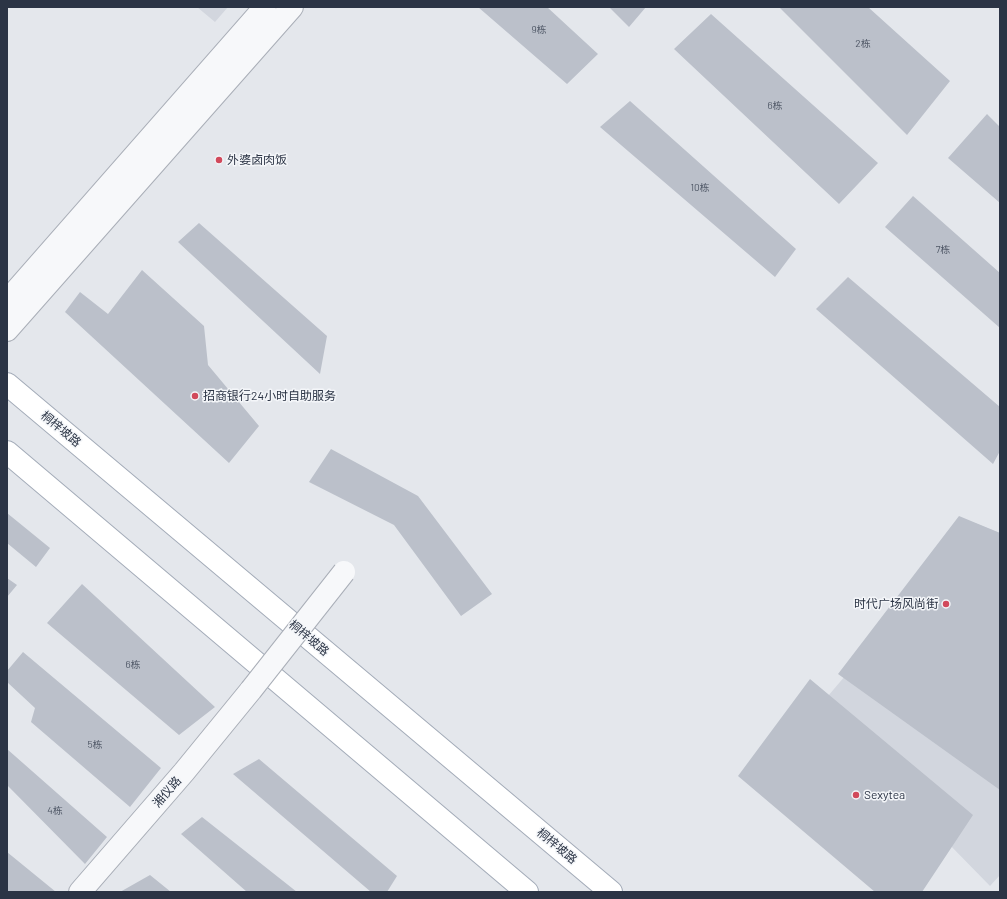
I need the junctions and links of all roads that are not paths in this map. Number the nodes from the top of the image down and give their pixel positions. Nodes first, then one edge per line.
1 (265, 7) edge
2 (292, 7) edge
3 (7, 301) edge
4 (7, 330) edge
5 (7, 384) edge
6 (7, 452) edge
7 (344, 572) dead end
8 (80, 892) edge
9 (527, 892) edge
10 (611, 892) edge

1 - 3 street
2 - 4 street
5 - 10 main road, 桐梓坡路
6 - 9 main road
7 - 8 street, 湘仪路, bridge

